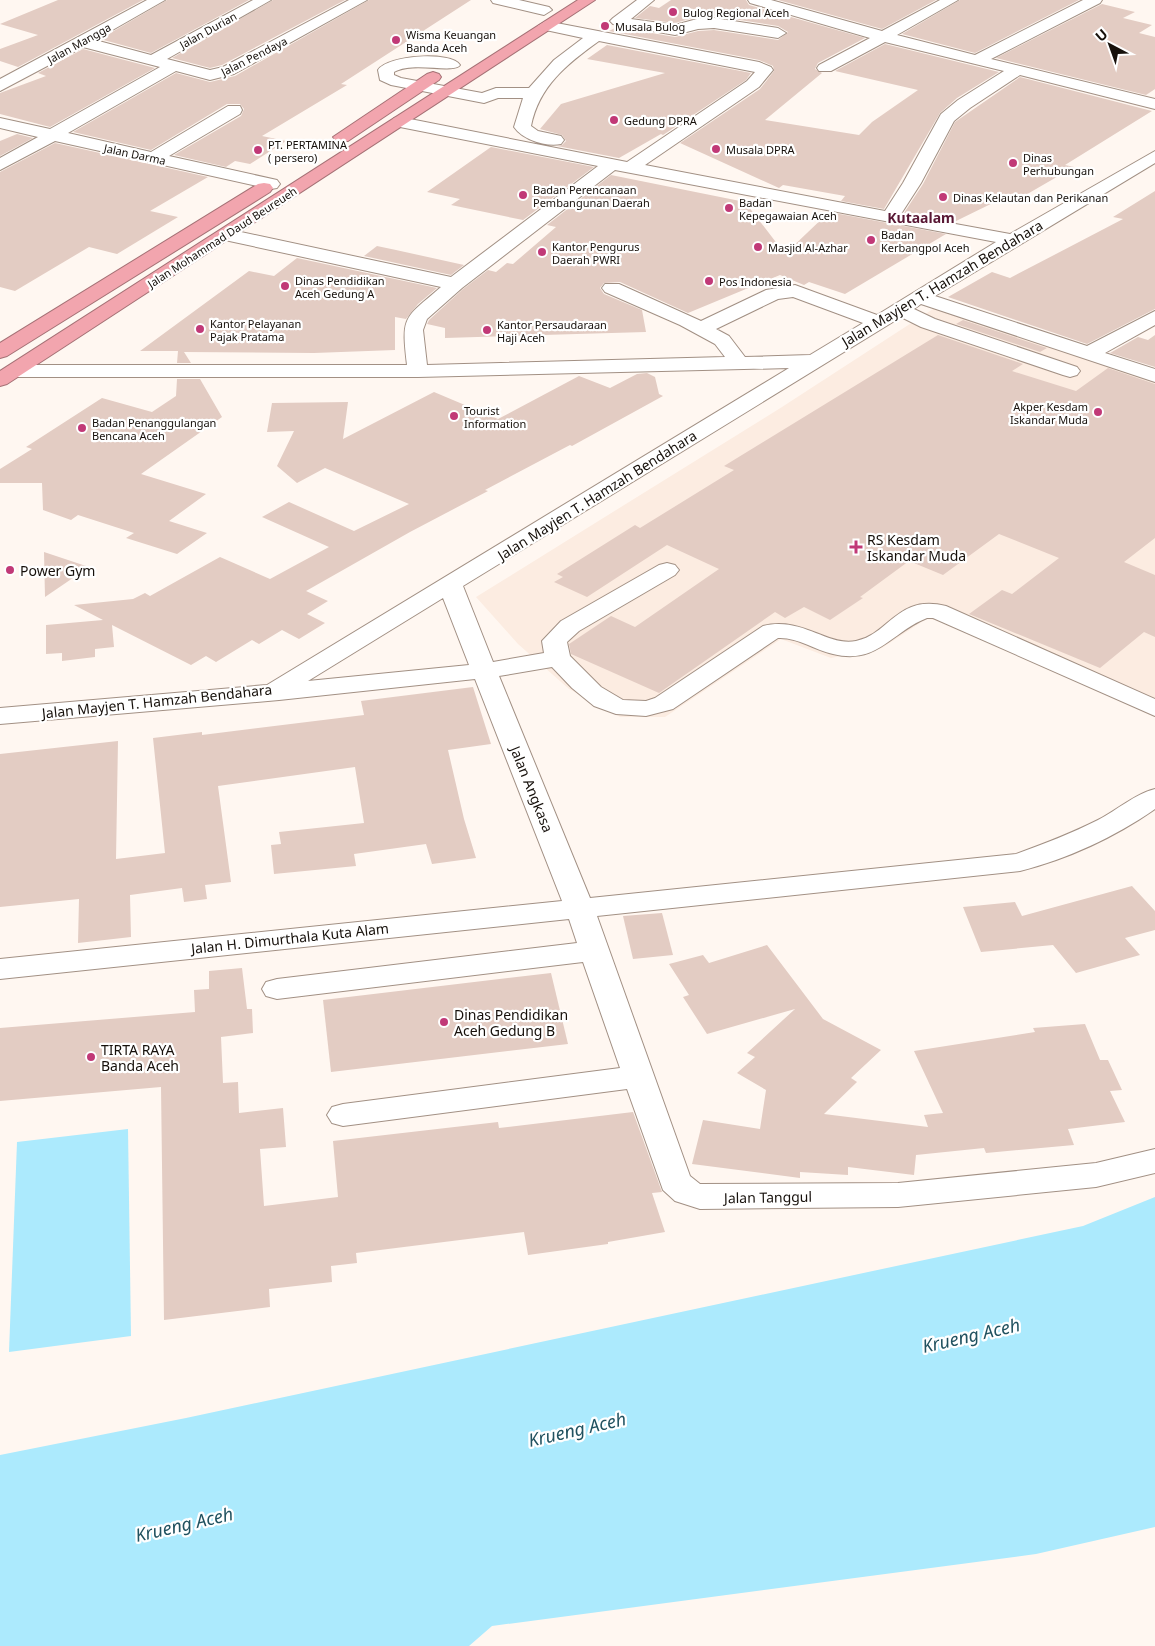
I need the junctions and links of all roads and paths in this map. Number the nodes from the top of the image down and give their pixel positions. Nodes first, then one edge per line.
1 (158, 0) edge
2 (264, 0) edge
3 (360, 0) edge
4 (498, 0) edge
5 (647, 0) edge
6 (759, 0) edge
7 (951, 0) edge
8 (1095, 0) edge
9 (564, 6) edge
10 (594, 12) edge
11 (545, 18) junction
12 (618, 21) junction
13 (778, 32) dead end
14 (502, 35) dead end
15 (595, 36) junction
16 (885, 36) junction
17 (83, 42) junction
18 (468, 55) dead end
19 (977, 60) junction
20 (152, 61) junction
21 (7, 64) dead end
22 (452, 65) junction
23 (172, 67) junction
24 (826, 68) dead end
25 (1017, 70) junction
26 (29, 71) junction
27 (0, 86) edge
28 (417, 87) junction
29 (443, 92) junction
30 (533, 93) junction
31 (484, 98) junction
32 (1155, 104) edge
33 (234, 110) dead end
34 (523, 113) junction
35 (400, 122) junction
36 (0, 123) edge
37 (50, 136) junction
38 (328, 146) dead end
39 (1155, 156) edge
40 (153, 158) junction
41 (645, 158) junction
42 (0, 165) edge
43 (621, 166) junction
44 (288, 173) dead end
45 (271, 184) junction
46 (889, 218) junction
47 (227, 234) junction
48 (1014, 240) junction
49 (455, 284) junction
50 (612, 288) dead end
51 (919, 297) junction
52 (900, 309) junction
53 (879, 322) junction
54 (1151, 323) edge
55 (702, 328) junction
56 (0, 352) edge
57 (1088, 354) junction
58 (814, 361) junction
59 (739, 362) junction
60 (418, 371) junction
61 (1070, 371) dead end
62 (7, 375) edge
63 (1155, 376) edge
64 (667, 570) dead end
65 (450, 585) junction
66 (558, 658) junction
67 (484, 671) junction
68 (273, 692) junction
69 (1155, 708) edge
70 (0, 716) edge
71 (1155, 796) edge
72 (579, 907) junction
73 (595, 951) junction
74 (0, 969) edge
75 (277, 988) dead end
76 (639, 1076) junction
77 (343, 1115) dead end
78 (1155, 1161) edge

1 - 17 street, Jalan Mangga
2 - 20 street, Jalan Durian
3 - 23 street, Jalan Pendaya
4 - 11 street
5 - 12 street
6 - 16 street
7 - 16 street
8 - 19 street
9 - 10 highway, Jalan Mohammad Daud Beureueh
9 - 11 highway, Jalan Mohammad Daud Beureueh
10 - 12 street
11 - 14 highway, Jalan Mohammad Daud Beureueh
11 - 15 street
11 - 29 highway, Jalan Mohammad Daud Beureueh
12 - 13 street
15 - 30 street
15 - 41 street
16 - 19 street
16 - 24 street
17 - 20 street, Jalan Pendaya
17 - 26 street, Jalan Mangga
18 - 22 highway
19 - 25 street
20 - 23 street, Jalan Pendaya
21 - 26 street
22 - 28 highway
22 - 28 street
23 - 37 street
25 - 32 street
25 - 46 street
26 - 27 street, Jalan Mangga
28 - 29 street
28 - 38 highway
29 - 31 street
29 - 35 highway, Jalan Mohammad Daud Beureueh
30 - 31 street
30 - 34 street
31 - 34 street
33 - 40 street
34 - 41 street
35 - 43 street
35 - 47 highway, Jalan Mohammad Daud Beureueh
36 - 37 street, Jalan Darma
37 - 40 street, Jalan Darma
37 - 42 street
39 - 48 street, Jalan Mayjen T. Hamzah Bendahara
40 - 45 street, Jalan Darma
41 - 43 street
43 - 46 street
43 - 49 street
44 - 45 highway, Jalan Mohammad Daud Beureueh
45 - 56 highway, Jalan Mohammad Daud Beureueh
46 - 48 street
47 - 49 street
47 - 62 highway, Jalan Mohammad Daud Beureueh
48 - 51 street, Jalan Mayjen T. Hamzah Bendahara
49 - 60 street
50 - 55 street
51 - 52 street, Jalan Mayjen T. Hamzah Bendahara
51 - 57 street
52 - 53 street, Jalan Mayjen T. Hamzah Bendahara
52 - 61 street
53 - 55 street
53 - 58 street, Jalan Mayjen T. Hamzah Bendahara
54 - 57 street
55 - 59 street
57 - 63 street
58 - 59 street
58 - 65 street, Jalan Mayjen T. Hamzah Bendahara
59 - 60 street
60 - 62 street
64 - 66 street
65 - 67 street, Jalan Angkasa
65 - 68 street, Jalan Mayjen T. Hamzah Bendahara
66 - 67 street
66 - 69 street
67 - 68 street
67 - 72 street, Jalan Angkasa
68 - 70 street, Jalan Mayjen T. Hamzah Bendahara
71 - 72 street, Jalan H. Dimurthala Kuta Alam
72 - 73 street, Jalan Tanggul
72 - 74 street, Jalan H. Dimurthala Kuta Alam
73 - 75 street
73 - 76 street, Jalan Tanggul
76 - 77 street
76 - 78 street, Jalan Tanggul

